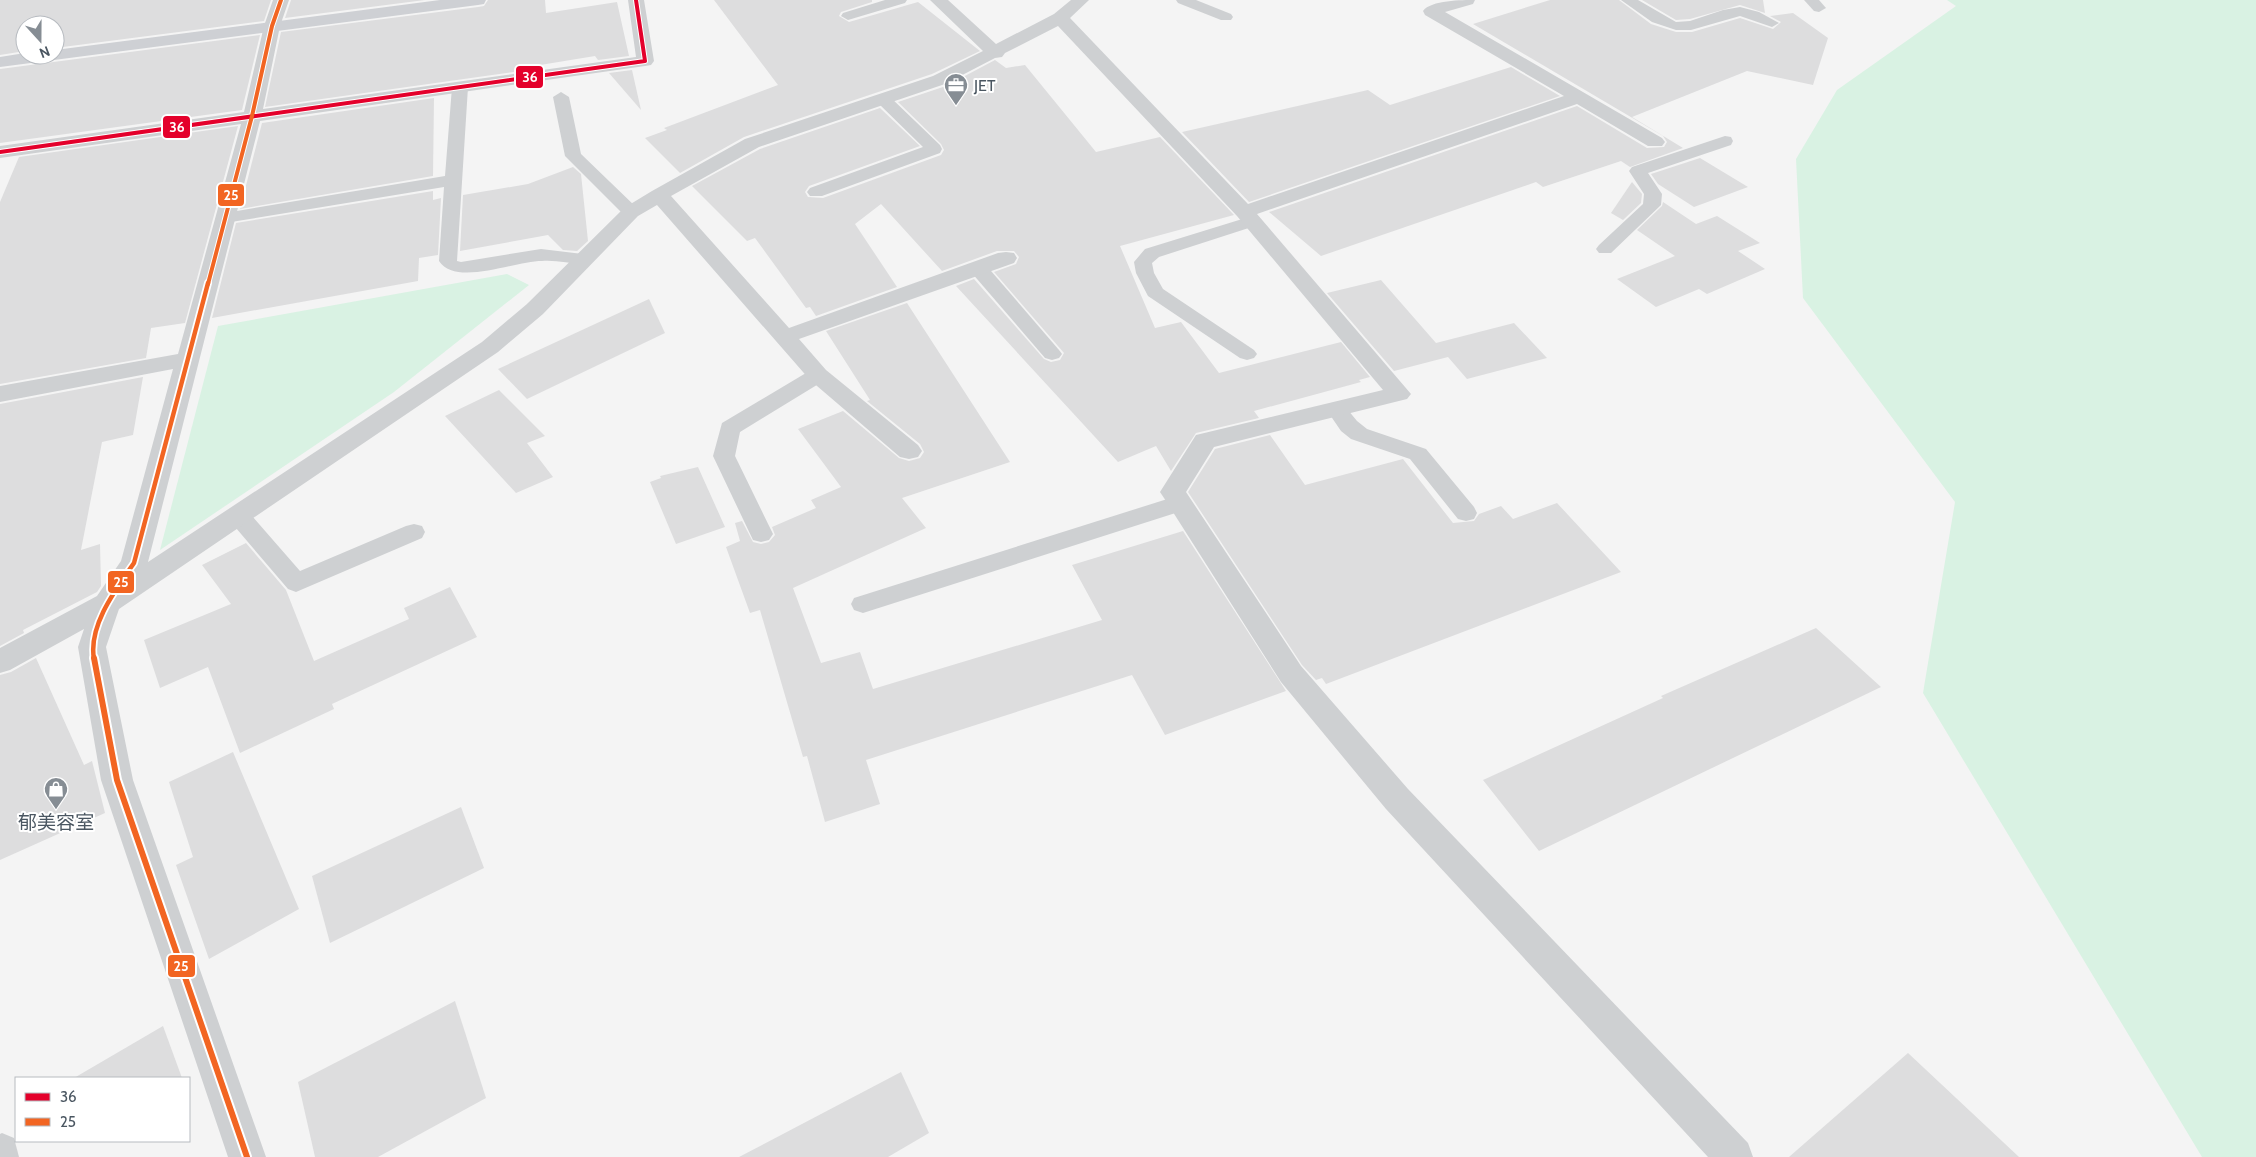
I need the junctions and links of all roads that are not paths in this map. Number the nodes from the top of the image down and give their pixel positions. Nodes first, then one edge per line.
1 (281, 0) edge
2 (478, 0) edge
3 (636, 0) edge
4 (900, 0) edge
5 (938, 0) edge
6 (1081, 0) edge
7 (1183, 0) edge
8 (1467, 0) edge
9 (1628, 0) edge
10 (848, 16) dead end
11 (1226, 17) dead end
12 (1060, 18) junction
13 (1772, 23) dead end
14 (272, 26) junction
15 (996, 53) junction
16 (65, 54) edge
17 (15, 60) edge
18 (0, 62) edge
19 (460, 87) junction
20 (561, 97) dead end
21 (1579, 97) junction
22 (883, 99) junction
23 (252, 116) junction
24 (1725, 141) dead end
25 (1655, 142) joint
26 (0, 152) edge
27 (1680, 156) junction
28 (455, 180) junction
29 (816, 192) dead end
30 (659, 195) junction
31 (631, 212) junction
32 (1248, 216) junction
33 (225, 218) junction
34 (1604, 249) dead end
35 (1006, 258) dead end
36 (584, 259) junction
37 (978, 268) junction
38 (784, 337) junction
39 (1052, 354) dead end
40 (1247, 354) dead end
41 (188, 359) junction
42 (818, 376) junction
43 (0, 394) edge
44 (1336, 409) junction
45 (909, 451) dead end
46 (1180, 502) junction
47 (1466, 513) dead end
48 (238, 515) junction
49 (414, 532) dead end
50 (761, 534) dead end
51 (108, 603) junction
52 (863, 604) dead end
53 (0, 662) edge
54 (238, 1153) edge
55 (1734, 1157) edge

1 - 14 street
2 - 14 street
3 - 19 street
4 - 10 lane
5 - 15 street
6 - 12 street
7 - 11 lane
8 - 21 street
9 - 13 lane
12 - 15 street
12 - 32 street
14 - 16 street
14 - 23 street
15 - 22 street
17 - 18 street
19 - 23 street
19 - 28 lane
20 - 31 lane
21 - 25 street
21 - 32 street
22 - 29 lane
22 - 30 street
23 - 26 street
23 - 33 street
24 - 27 lane
25 - 27 lane
27 - 34 lane
28 - 33 lane
28 - 36 lane
30 - 31 street
30 - 38 street
31 - 36 street
32 - 40 lane
32 - 44 street
33 - 41 street
35 - 37 street
36 - 48 street
37 - 38 street
37 - 39 lane
38 - 42 street
41 - 43 street
41 - 51 street
42 - 45 street
42 - 50 lane
44 - 46 street
44 - 47 lane
46 - 52 lane
46 - 55 street
48 - 49 lane
48 - 51 street
51 - 53 street
51 - 54 street

